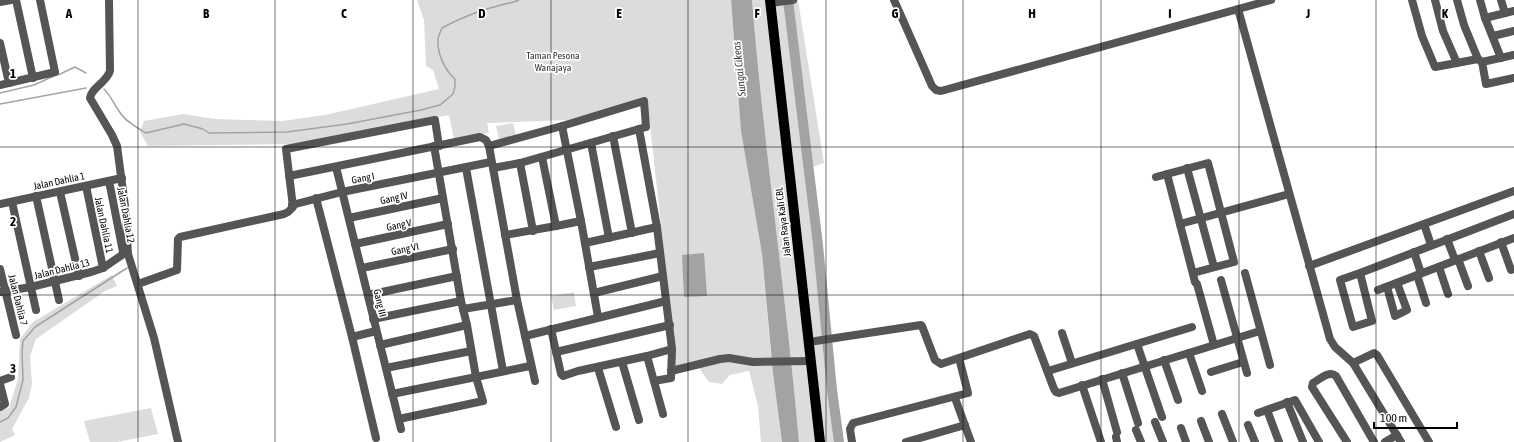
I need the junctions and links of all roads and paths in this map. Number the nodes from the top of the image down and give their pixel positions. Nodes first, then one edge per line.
1 (11, 0) edge
2 (16, 0) edge
3 (40, 0) edge
4 (109, 0) edge
5 (793, 0) edge
6 (894, 0) edge
7 (1271, 0) edge
8 (1412, 0) edge
9 (1435, 0) edge
10 (1457, 0) edge
11 (1480, 0) edge
12 (1501, 0) edge
13 (0, 2) edge
14 (770, 2) edge
15 (1238, 9) junction
16 (1514, 10) edge
17 (1505, 13) junction
18 (1485, 18) junction
19 (1514, 31) edge
20 (1493, 36) junction
21 (0, 43) edge
22 (1514, 55) edge
23 (1501, 58) junction
24 (1480, 60) junction
25 (1457, 63) junction
26 (33, 78) junction
27 (1514, 78) edge
28 (9, 83) junction
29 (0, 85) edge
30 (562, 126) junction
31 (639, 129) junction
32 (613, 136) junction
33 (591, 142) junction
34 (437, 146) junction
35 (489, 146) junction
36 (566, 149) junction
37 (542, 157) junction
38 (520, 162) junction
39 (492, 165) junction
40 (336, 167) junction
41 (466, 168) junction
42 (1187, 168) junction
43 (438, 173) junction
44 (1167, 174) junction
45 (289, 176) junction
46 (1156, 177) dead end
47 (122, 178) junction
48 (109, 181) junction
49 (86, 186) junction
50 (1514, 191) edge
51 (60, 192) junction
52 (342, 192) junction
53 (1289, 194) junction
54 (36, 196) junction
55 (316, 198) junction
56 (443, 198) junction
57 (12, 202) junction
58 (0, 204) edge
59 (292, 205) junction
60 (1221, 212) junction
61 (1514, 214) edge
62 (349, 218) junction
63 (1201, 218) junction
64 (581, 221) junction
65 (448, 224) junction
66 (1180, 224) junction
67 (1424, 224) junction
68 (556, 226) junction
69 (657, 227) junction
70 (533, 231) junction
71 (632, 233) junction
72 (505, 235) junction
73 (609, 238) junction
74 (1514, 238) edge
75 (1447, 239) junction
76 (1501, 242) junction
77 (585, 243) junction
78 (355, 244) junction
79 (1431, 245) junction
80 (452, 249) junction
81 (1479, 251) junction
82 (123, 252) joint
83 (1414, 252) junction
84 (660, 253) junction
85 (1457, 260) junction
86 (1309, 266) junction
87 (1439, 266) junction
88 (589, 267) junction
89 (1214, 267) junction
90 (103, 268) junction
91 (362, 268) junction
92 (0, 269) edge
93 (1511, 270) dead end
94 (1193, 273) junction
95 (1245, 273) dead end
96 (1360, 273) junction
97 (1419, 274) junction
98 (79, 276) junction
99 (457, 276) junction
100 (663, 276) junction
101 (1489, 278) dead end
102 (1221, 280) dead end
103 (54, 281) junction
104 (1397, 283) junction
105 (138, 284) junction
106 (1468, 286) dead end
107 (31, 287) junction
108 (1387, 287) junction
109 (1378, 290) dead end
110 (2, 291) edge
111 (594, 293) junction
112 (1448, 294) dead end
113 (368, 295) junction
114 (59, 300) dead end
115 (517, 300) junction
116 (666, 301) junction
117 (1426, 303) dead end
118 (491, 304) junction
119 (462, 305) junction
120 (36, 310) dead end
121 (598, 317) junction
122 (373, 319) junction
123 (467, 325) junction
124 (670, 325) junction
125 (1192, 327) dead end
126 (551, 329) junction
127 (376, 331) junction
128 (1260, 331) junction
129 (1062, 333) dead end
130 (16, 335) dead end
131 (525, 336) junction
132 (352, 337) junction
133 (1237, 338) junction
134 (809, 342) junction
135 (1136, 344) junction
136 (380, 345) junction
137 (1214, 345) junction
138 (672, 349) junction
139 (471, 351) junction
140 (556, 352) junction
141 (1189, 353) junction
142 (647, 356) junction
143 (959, 358) junction
144 (1164, 360) junction
145 (811, 361) junction
146 (622, 362) junction
147 (1243, 362) junction
148 (1072, 363) junction
149 (1353, 363) junction
150 (1270, 365) dead end
151 (530, 366) junction
152 (1144, 367) junction
153 (386, 368) junction
154 (598, 368) junction
155 (503, 371) junction
156 (671, 371) junction
157 (1048, 371) junction
158 (1211, 372) dead end
159 (1122, 373) junction
160 (1247, 373) dead end
161 (11, 377) dead end
162 (476, 377) junction
163 (1102, 379) junction
164 (0, 381) edge
165 (535, 381) dead end
166 (654, 381) junction
167 (0, 384) edge
168 (1082, 385) junction
169 (1202, 391) dead end
170 (392, 394) junction
171 (955, 398) junction
172 (1178, 400) dead end
173 (1287, 402) junction
174 (3, 405) edge
175 (1267, 410) junction
176 (1258, 413) dead end
177 (663, 414) dead end
178 (1222, 414) dead end
179 (399, 419) junction
180 (639, 420) dead end
181 (1201, 421) dead end
182 (965, 425) junction
183 (1248, 425) dead end
184 (616, 427) dead end
185 (401, 428) dead end
186 (1181, 428) dead end
187 (1117, 437) edge
188 (376, 438) dead end
189 (1399, 439) edge
190 (178, 442) edge
191 (820, 442) edge
192 (852, 442) edge
193 (906, 442) edge
194 (971, 442) edge
195 (1102, 442) edge
196 (1141, 442) edge
197 (1163, 442) edge
198 (1186, 442) edge
199 (1209, 442) edge
200 (1233, 442) edge
201 (1255, 442) edge
202 (1279, 442) edge
203 (1303, 442) edge
204 (1319, 442) edge
205 (1347, 442) edge
206 (1374, 442) edge
207 (1385, 442) edge
208 (1429, 442) edge

1 - 13 street
2 - 26 street
3 - 26 street
4 - 47 street
5 - 14 street
6 - 15 street
7 - 15 street
8 - 25 street
9 - 25 street
10 - 24 street
11 - 18 street
12 - 17 street
14 - 134 main road, Jalan Raya Kali CBL
15 - 53 street
16 - 17 street
17 - 18 street
18 - 20 street
19 - 20 street
20 - 23 street
21 - 28 street
22 - 23 street
23 - 24 street
24 - 25 street
24 - 27 street
26 - 28 street
28 - 29 street
30 - 31 street
30 - 35 street
30 - 36 street
31 - 32 street, Gang I
31 - 69 street
32 - 33 street, Gang I
32 - 71 street
33 - 36 street, Gang I
33 - 73 street
34 - 35 street
34 - 40 street
34 - 43 street
34 - 45 street
35 - 39 street
36 - 37 street, Gang I
36 - 64 street
37 - 38 street, Gang I
37 - 68 street
38 - 39 street, Gang I
38 - 70 street
39 - 41 street, Gang I
39 - 72 street
40 - 45 street
40 - 52 street, Gang III
41 - 43 street, Gang I
41 - 118 street
42 - 44 street
42 - 60 street
42 - 63 street
43 - 52 street, Gang I
43 - 56 street
44 - 46 street
44 - 66 street
45 - 59 street
47 - 48 street, Jalan Dahlia 1
47 - 105 street
48 - 49 street, Jalan Dahlia 1
48 - 82 street, Jalan Dahlia 12
49 - 51 street, Jalan Dahlia 1
49 - 90 street, Jalan Dahlia 11
50 - 67 street
51 - 54 street, Jalan Dahlia 1
51 - 98 street
52 - 55 street, Gang I
52 - 62 street, Gang III
53 - 60 street
53 - 86 street
54 - 57 street, Jalan Dahlia 1
54 - 103 street
55 - 59 street, Gang I
55 - 132 street
56 - 62 street, Gang IV
56 - 65 street
57 - 58 street, Jalan Dahlia 1
57 - 107 street
59 - 105 street, Gang I
60 - 63 street
60 - 89 street
61 - 75 street
62 - 78 street, Gang III
63 - 66 street
63 - 89 street
64 - 68 street
64 - 77 street
65 - 78 street, Gang V
65 - 80 street
66 - 94 street
67 - 79 street
67 - 86 street
68 - 70 street
69 - 71 street
69 - 84 street
70 - 72 street
71 - 73 street
72 - 115 street
73 - 77 street
74 - 76 street
75 - 79 street
75 - 85 street
76 - 81 street
76 - 93 street
77 - 88 street
78 - 91 street, Gang III
79 - 83 street
80 - 91 street, Gang VI
80 - 99 street
81 - 85 street
81 - 101 street
82 - 90 street, Jalan Dahlia 13
83 - 96 street
83 - 97 street
84 - 88 street
84 - 100 street
85 - 87 street
85 - 106 street
86 - 149 street
87 - 97 street
87 - 112 street
88 - 111 street
89 - 94 street
90 - 98 street, Jalan Dahlia 13
91 - 113 street, Gang III
92 - 110 street, Jalan Dahlia 7
94 - 137 street
95 - 128 street
96 - 96 street
97 - 104 street
97 - 117 street
98 - 103 street, Jalan Dahlia 13
99 - 113 street
99 - 119 street
100 - 111 street
100 - 116 street
102 - 133 street
103 - 107 street, Jalan Dahlia 13
103 - 114 street
104 - 108 street
104 - 108 street
105 - 190 street
107 - 110 street, Jalan Dahlia 13
107 - 120 street
108 - 109 street
110 - 130 street, Jalan Dahlia 7
111 - 121 street
113 - 122 street, Gang III
115 - 118 street
115 - 131 street
116 - 121 street
116 - 124 street
118 - 119 street
118 - 155 street
119 - 122 street
119 - 123 street
121 - 126 street
122 - 127 street, Gang III
123 - 136 street
123 - 139 street
124 - 138 street
124 - 140 street
125 - 135 street
126 - 131 street
126 - 140 street
127 - 132 street
127 - 136 street, Gang III
128 - 133 street
128 - 150 street
129 - 148 street
131 - 151 street
132 - 188 street
133 - 137 street
133 - 147 street
134 - 143 street
134 - 145 main road, Jalan Raya Kali CBL
135 - 148 street
135 - 152 street
136 - 153 street, Gang III
137 - 141 street
138 - 142 street
138 - 156 street
139 - 153 street
139 - 162 street
140 - 154 street
141 - 144 street
141 - 169 street
142 - 146 street
142 - 166 street
143 - 157 street
143 - 171 street
144 - 152 street
144 - 172 street
145 - 156 street
145 - 191 main road, Jalan Raya Kali CBL
146 - 154 street
146 - 180 street
147 - 158 street
147 - 160 street
148 - 157 street
149 - 189 street
149 - 208 street
151 - 155 street
151 - 165 street
152 - 159 street
152 - 197 street
153 - 170 street, Gang III
154 - 184 street
155 - 162 street
156 - 166 street
157 - 168 street
159 - 163 street
159 - 196 street
161 - 164 street
162 - 170 street
162 - 179 street
163 - 168 street
163 - 187 street
166 - 177 street
167 - 174 street
168 - 195 street
170 - 179 street, Gang III
171 - 182 street
171 - 192 street
173 - 175 street
173 - 203 street
173 - 204 street
175 - 176 street
175 - 202 street
178 - 200 street
179 - 185 street, Gang III
181 - 199 street
182 - 193 street
182 - 194 street
183 - 201 street
186 - 198 street
189 - 207 street
205 - 206 street

